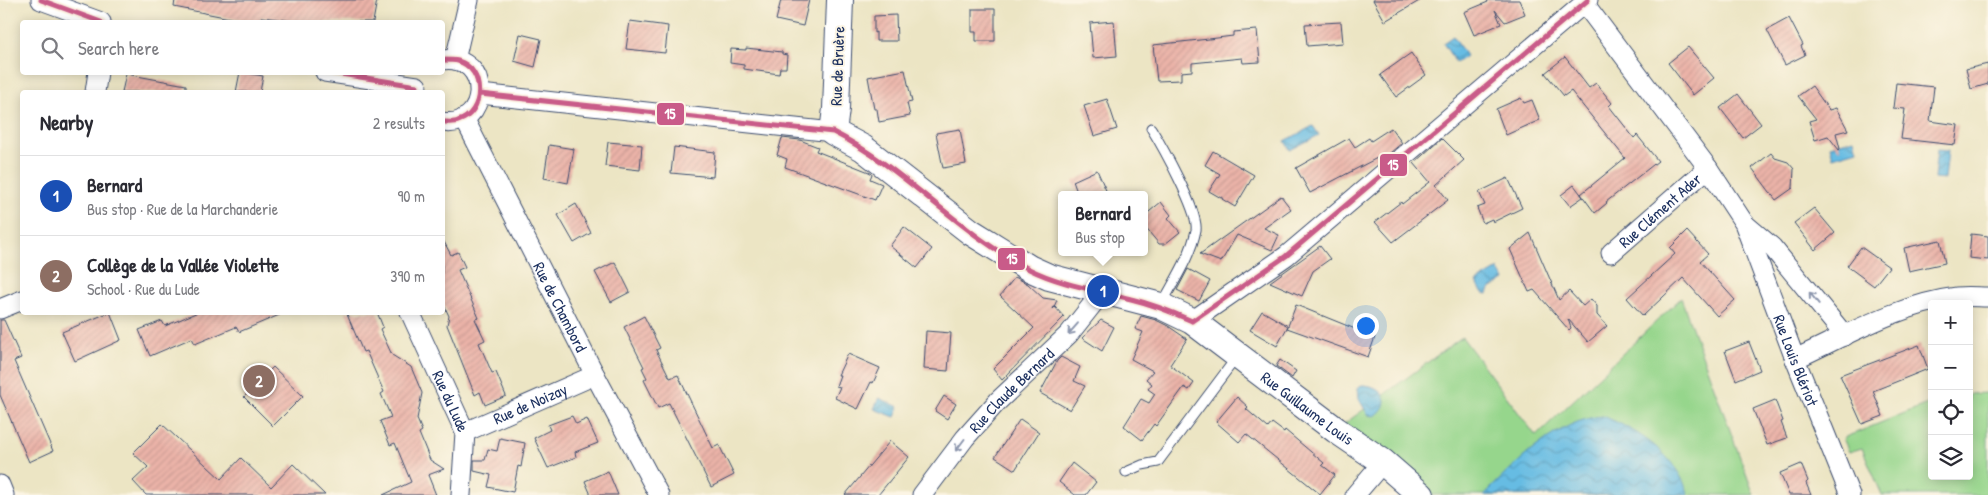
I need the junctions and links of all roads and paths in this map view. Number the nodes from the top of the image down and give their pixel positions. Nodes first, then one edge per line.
1 (41, 0) edge
2 (469, 0) edge
3 (840, 0) edge
4 (1586, 2) edge
5 (96, 20) edge
6 (449, 60) edge
7 (98, 75) edge
8 (348, 75) edge
9 (419, 84) edge
10 (95, 90) edge
11 (480, 94) junction
12 (464, 118) junction
13 (445, 122) edge
14 (1151, 128) dead end
15 (833, 132) junction
16 (1708, 168) junction
17 (1744, 223) junction
18 (1611, 253) dead end
19 (1103, 291) junction
20 (1988, 298) edge
21 (20, 301) edge
22 (1161, 306) junction
23 (0, 310) edge
24 (411, 315) edge
25 (1192, 320) junction
26 (1845, 336) junction
27 (1238, 356) junction
28 (1795, 359) junction
29 (596, 375) junction
30 (465, 432) junction
31 (1383, 462) junction
32 (1126, 472) dead end
33 (0, 485) edge
34 (4, 495) edge
35 (461, 495) edge
36 (660, 495) edge
37 (922, 495) edge
38 (1355, 495) edge
39 (1421, 495) edge
40 (1850, 495) edge

1 - 5 street
2 - 6 street
3 - 15 street, Rue de Bruère
4 - 16 street, Rue Louis Blériot
4 - 25 street
6 - 11 street
7 - 10 street
8 - 9 street
11 - 12 street
11 - 15 street
12 - 13 street
12 - 29 street, Rue de Chambord
14 - 22 lane
15 - 19 street, Rue Guillaume Louis
16 - 17 street, Rue Louis Blériot
16 - 18 street, Rue Clément Ader
26 -> 17 street, Rue Louis Blériot
17 - 28 street, Rue Louis Blériot
19 - 22 street, Rue Guillaume Louis
19 -> 37 street, Rue Claude Bernard
20 - 26 street
21 - 23 street
22 - 25 street, Rue Guillaume Louis
24 - 30 street, Rue du Lude
25 - 27 street, Rue Guillaume Louis
26 - 28 street
27 - 31 street, Rue Guillaume Louis
27 - 32 lane
28 - 40 street, Rue Louis Blériot
29 - 30 street, Rue de Noizay
29 - 36 street, Rue de Chambord
30 - 35 street, Rue du Lude
31 - 38 street
31 - 39 street, Rue Guillaume Louis
33 - 34 street

